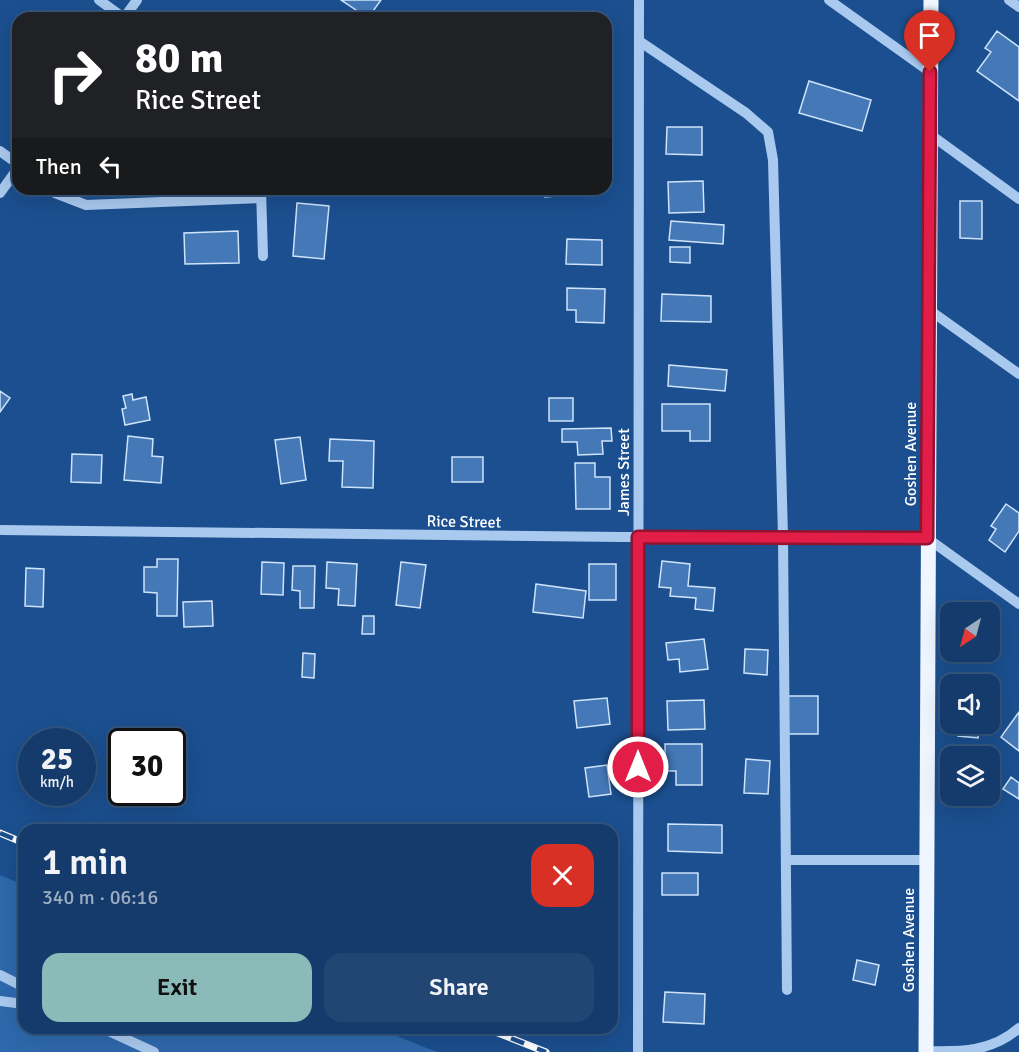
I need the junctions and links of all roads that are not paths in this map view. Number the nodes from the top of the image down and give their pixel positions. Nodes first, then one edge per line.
1 (99, 0) edge
2 (639, 0) edge
3 (829, 0) edge
4 (931, 0) edge
5 (1009, 0) edge
6 (1019, 7) edge
7 (116, 12) edge
8 (639, 41) junction
9 (930, 72) junction
10 (931, 135) junction
11 (0, 151) edge
12 (12, 161) edge
13 (12, 175) edge
14 (0, 193) edge
15 (60, 195) edge
16 (245, 195) edge
17 (261, 195) edge
18 (1019, 199) edge
19 (263, 256) dead end
20 (928, 309) junction
21 (1019, 374) edge
22 (0, 530) edge
23 (638, 537) junction
24 (783, 537) junction
25 (927, 538) junction
26 (1019, 604) edge
27 (786, 860) junction
28 (926, 860) junction
29 (0, 975) edge
30 (18, 984) edge
31 (787, 990) dead end
32 (0, 1001) edge
33 (18, 1003) edge
34 (1019, 1028) edge
35 (115, 1034) edge
36 (154, 1052) edge
37 (638, 1052) edge
38 (926, 1052) edge

1 - 7 street
2 - 8 street, James Street
3 - 9 street
4 - 9 main road, Goshen Avenue
5 - 6 street
8 - 23 street, James Street
8 - 24 street
9 - 10 main road, Goshen Avenue
10 - 18 street
10 - 20 main road, Goshen Avenue
11 - 12 street
13 - 14 street
15 - 16 street
17 - 19 street
20 - 21 street
20 - 25 main road, Goshen Avenue
22 - 23 street, Rice Street
23 - 24 street, Rice Street
23 - 37 street, James Street
24 - 25 street, Rice Street
24 - 27 street
25 - 26 street
25 - 28 main road, Goshen Avenue
27 - 28 street
27 - 31 street
28 - 38 main road, Goshen Avenue
29 - 30 street
32 - 33 street
34 - 38 street
35 - 36 street

